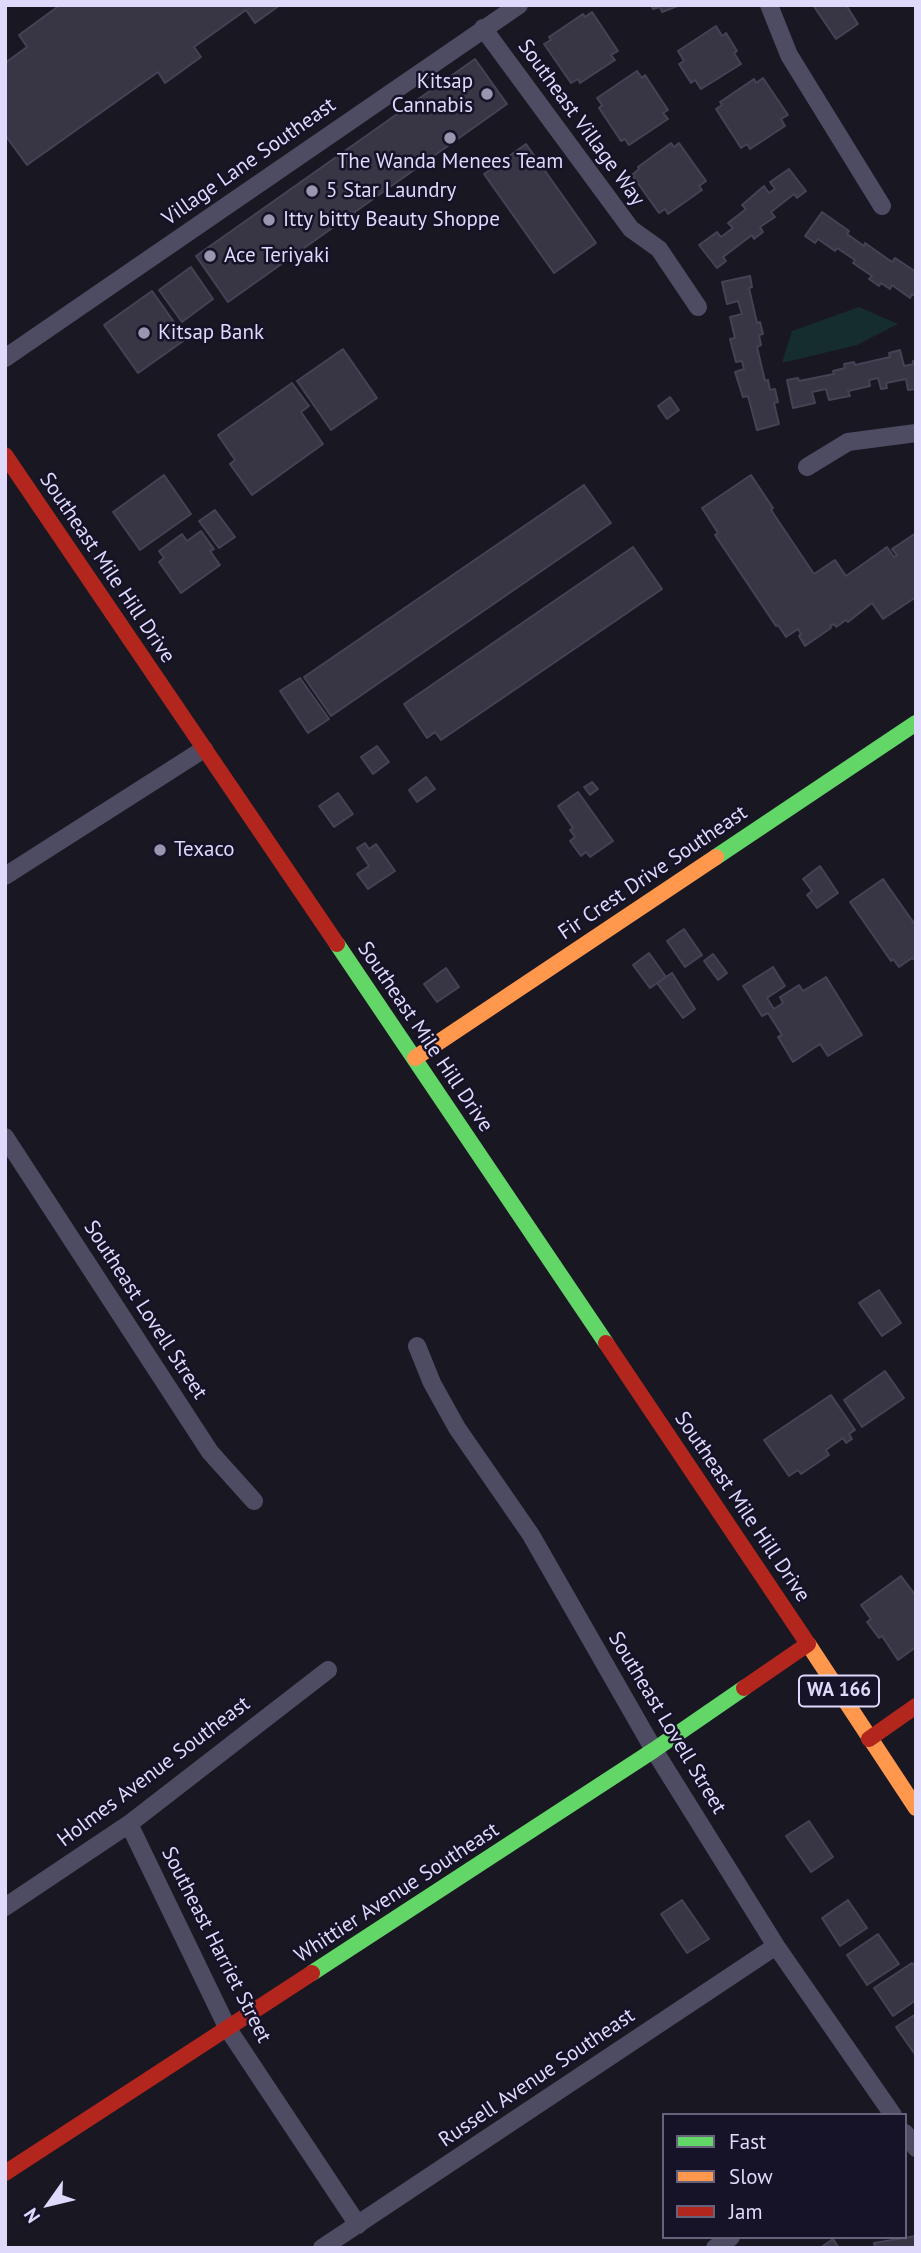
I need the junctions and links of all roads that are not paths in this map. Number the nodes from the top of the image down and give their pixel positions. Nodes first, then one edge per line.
1 (519, 5) edge
2 (769, 5) edge
3 (483, 28) junction
4 (882, 206) dead end
5 (698, 307) dead end
6 (5, 358) edge
7 (916, 433) edge
8 (5, 455) edge
9 (807, 467) dead end
10 (916, 723) edge
11 (204, 749) junction
12 (5, 876) edge
13 (415, 1058) junction
14 (5, 1138) edge
15 (417, 1346) dead end
16 (254, 1501) dead end
17 (808, 1644) junction
18 (328, 1670) dead end
19 (916, 1706) edge
20 (869, 1739) junction
21 (654, 1750) junction
22 (916, 1808) edge
23 (129, 1824) junction
24 (5, 1907) edge
25 (776, 1946) junction
26 (228, 2029) junction
27 (892, 2113) edge
28 (5, 2173) edge
29 (358, 2225) junction
30 (322, 2248) edge

1 - 3 street, Village Lane Southeast
2 - 4 street
3 - 5 street, Southeast Village Way
3 - 6 street, Village Lane Southeast
7 - 9 street
8 - 11 main road, Southeast Mile Hill Drive
10 - 13 main road, Fir Crest Drive Southeast
11 - 12 street
11 - 13 main road, Southeast Mile Hill Drive
13 - 17 main road, Southeast Mile Hill Drive
14 - 16 street, Southeast Lovell Street
15 - 21 street, Southeast Lovell Street
17 - 20 main road, WA 166
17 - 21 main road, Whittier Avenue Southeast
18 - 23 street, Holmes Avenue Southeast
19 - 20 main road
20 - 22 main road, WA 166
21 - 25 street, Southeast Lovell Street
21 - 26 main road, Whittier Avenue Southeast
23 - 24 street, Holmes Avenue Southeast
23 - 26 street, Southeast Harriet Street
25 - 27 street, Southeast Lovell Street
25 - 29 street, Russell Avenue Southeast
26 - 28 main road, Whittier Avenue Southeast
26 - 29 street, Southeast Harriet Street
29 - 30 street, Russell Avenue Southeast

